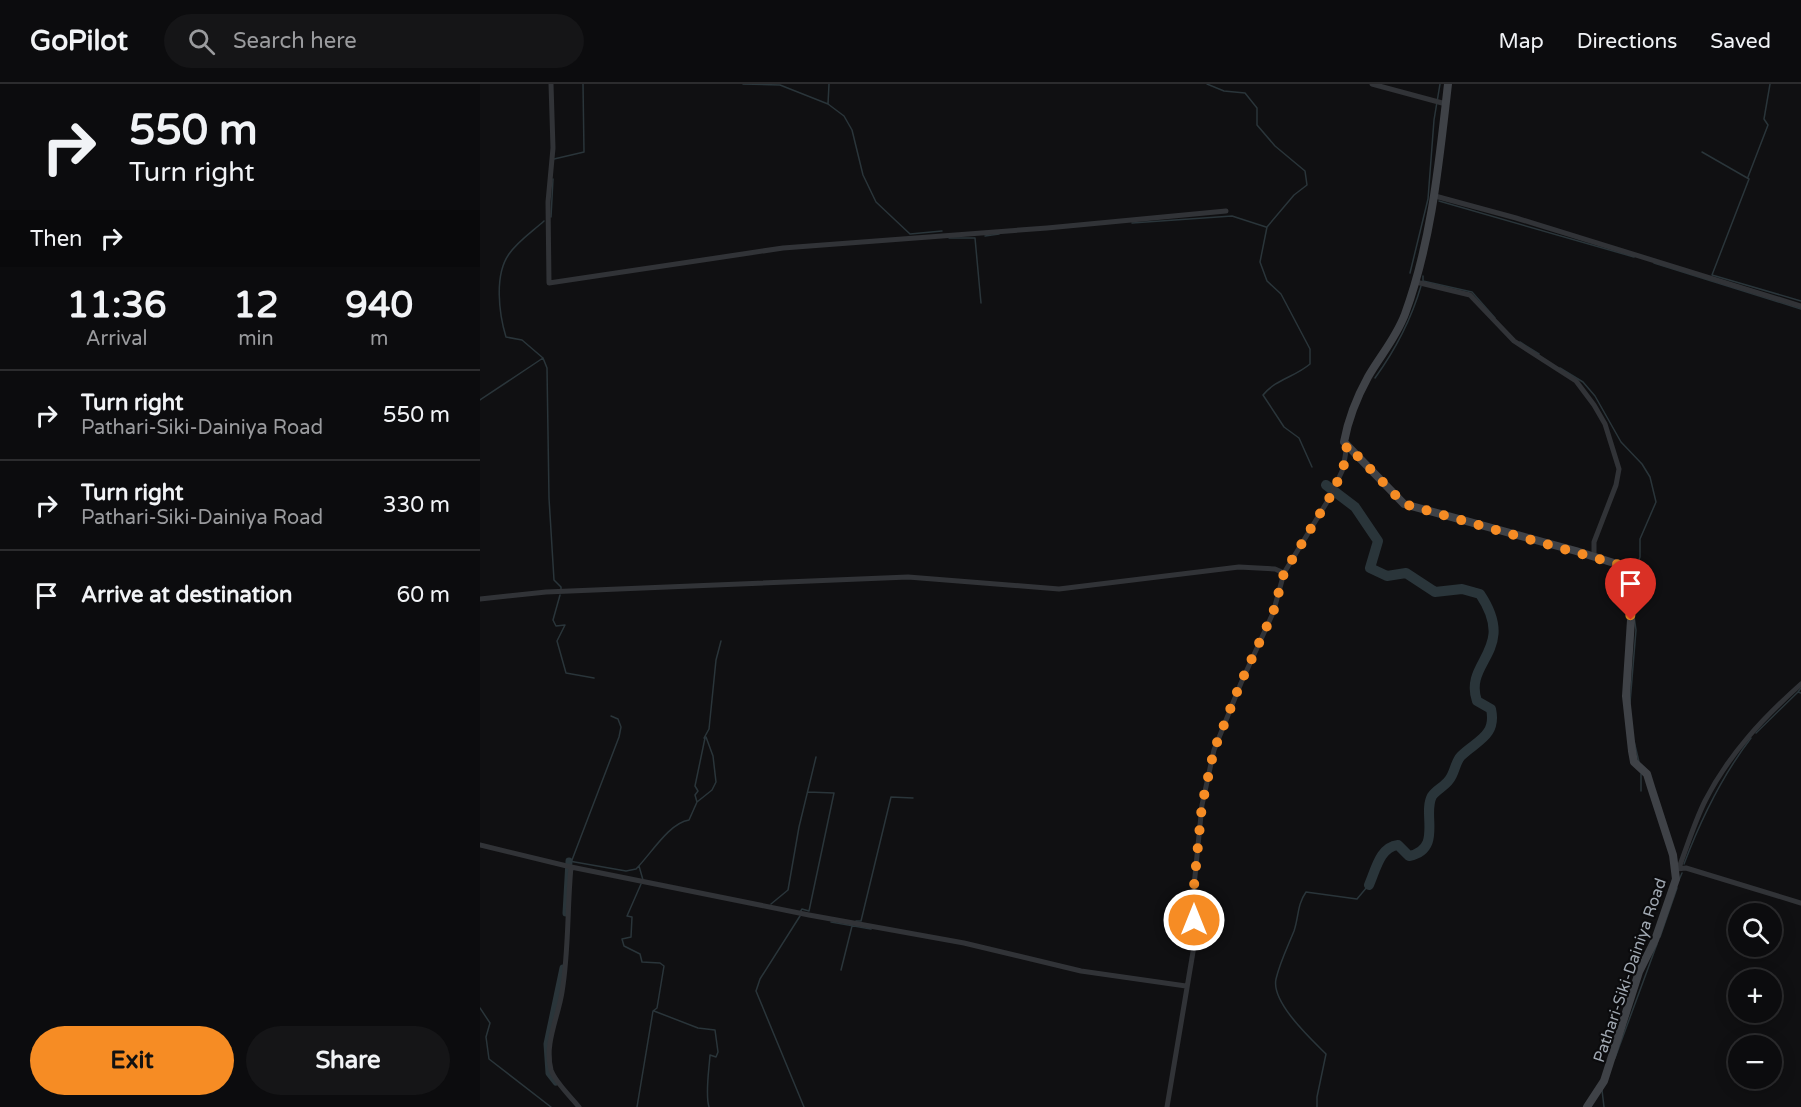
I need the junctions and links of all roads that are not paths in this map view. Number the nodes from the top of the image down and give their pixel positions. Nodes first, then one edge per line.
1 (551, 84) edge
2 (1372, 84) edge
3 (1448, 84) edge
4 (1446, 104) junction
5 (1435, 196) junction
6 (1226, 211) dead end
7 (1416, 282) junction
8 (1801, 306) edge
9 (1347, 445) junction
10 (1594, 557) junction
11 (1284, 573) junction
12 (480, 599) edge
13 (1801, 684) edge
14 (480, 845) edge
15 (571, 867) junction
16 (1676, 869) junction
17 (1801, 903) edge
18 (1186, 986) junction
19 (579, 1107) edge
20 (1167, 1107) edge
21 (1587, 1107) edge

1 - 6 street
2 - 4 street
3 - 4 main road
4 - 5 main road
5 - 7 main road
5 - 8 street
7 - 9 main road
7 - 10 street
9 - 10 main road, Pathari-Siki-Dainiya Road
9 - 11 street
10 - 16 main road, Pathari-Siki-Dainiya Road
11 - 12 street
11 - 18 street
13 - 16 street
14 - 15 street
15 - 18 street
15 - 19 street
16 - 17 street
16 - 21 main road, Pathari-Siki-Dainiya Road
18 - 20 street

